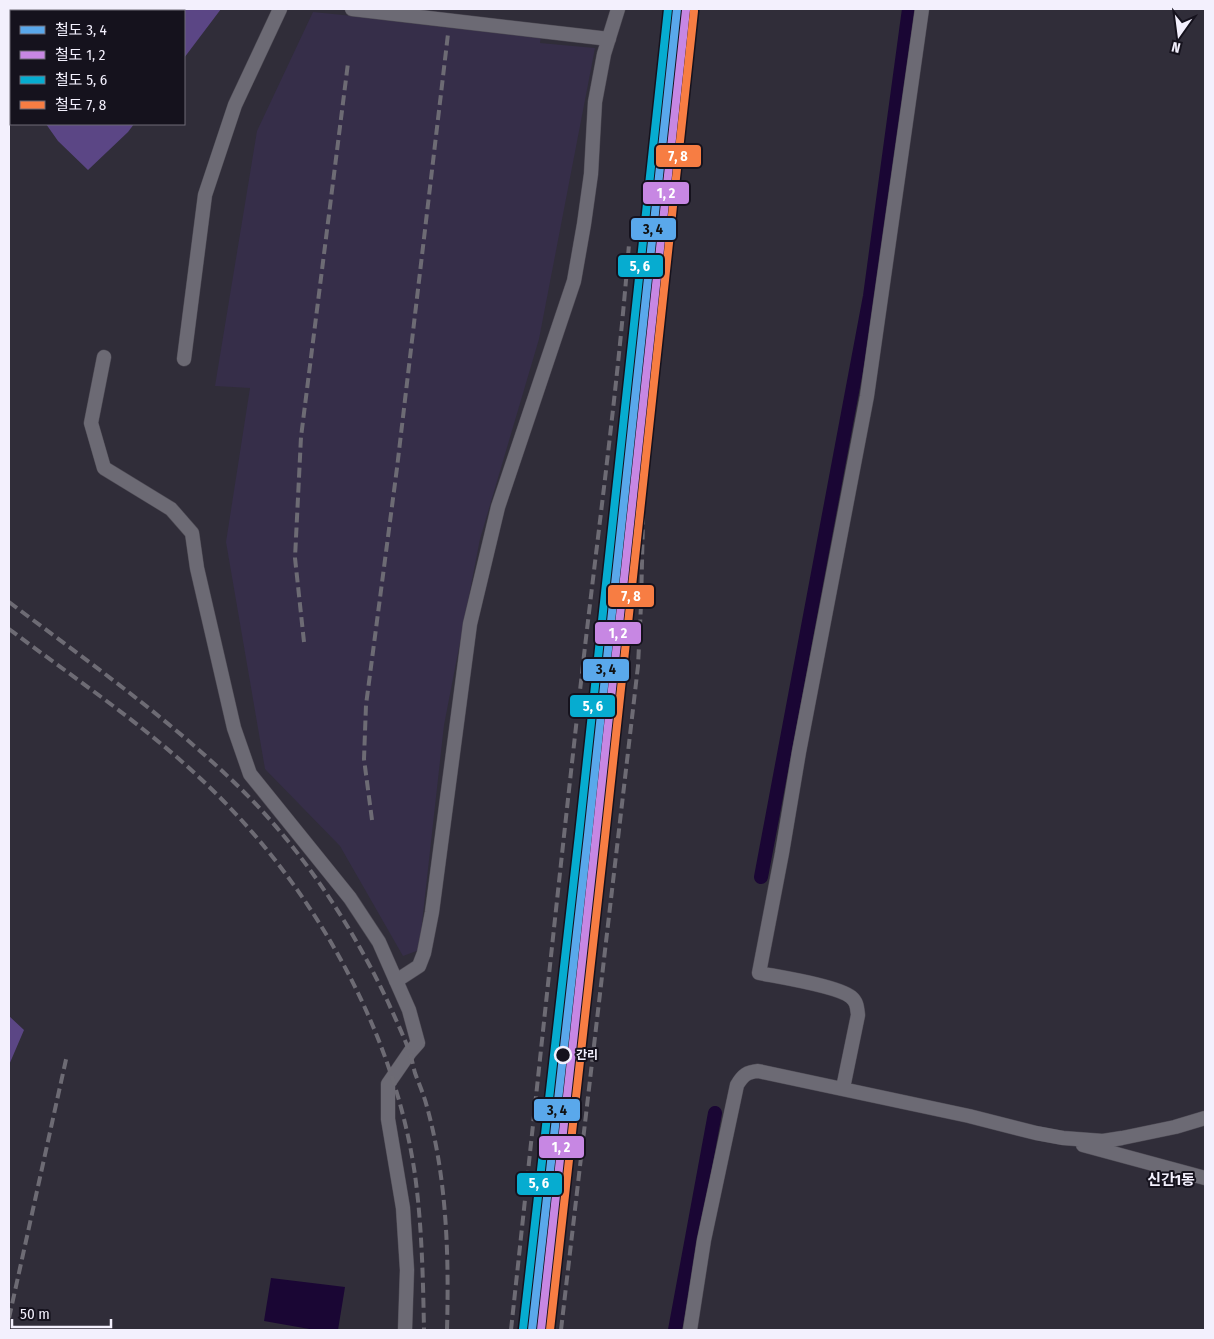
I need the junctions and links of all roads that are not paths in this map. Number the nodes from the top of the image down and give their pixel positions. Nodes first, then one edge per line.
1 (280, 9) edge
2 (352, 9) edge
3 (618, 9) edge
4 (922, 9) edge
5 (388, 11) edge
6 (609, 39) junction
7 (104, 357) dead end
8 (184, 359) dead end
9 (396, 981) junction
10 (843, 1088) junction
11 (1205, 1118) edge
12 (1036, 1133) junction
13 (1205, 1178) edge
14 (405, 1330) edge
15 (690, 1330) edge

1 - 8 street
2 - 5 street
3 - 6 street
4 - 10 street
5 - 6 street
6 - 9 street
7 - 9 street
9 - 14 street
10 - 12 street
10 - 15 street
11 - 12 street
12 - 13 street

